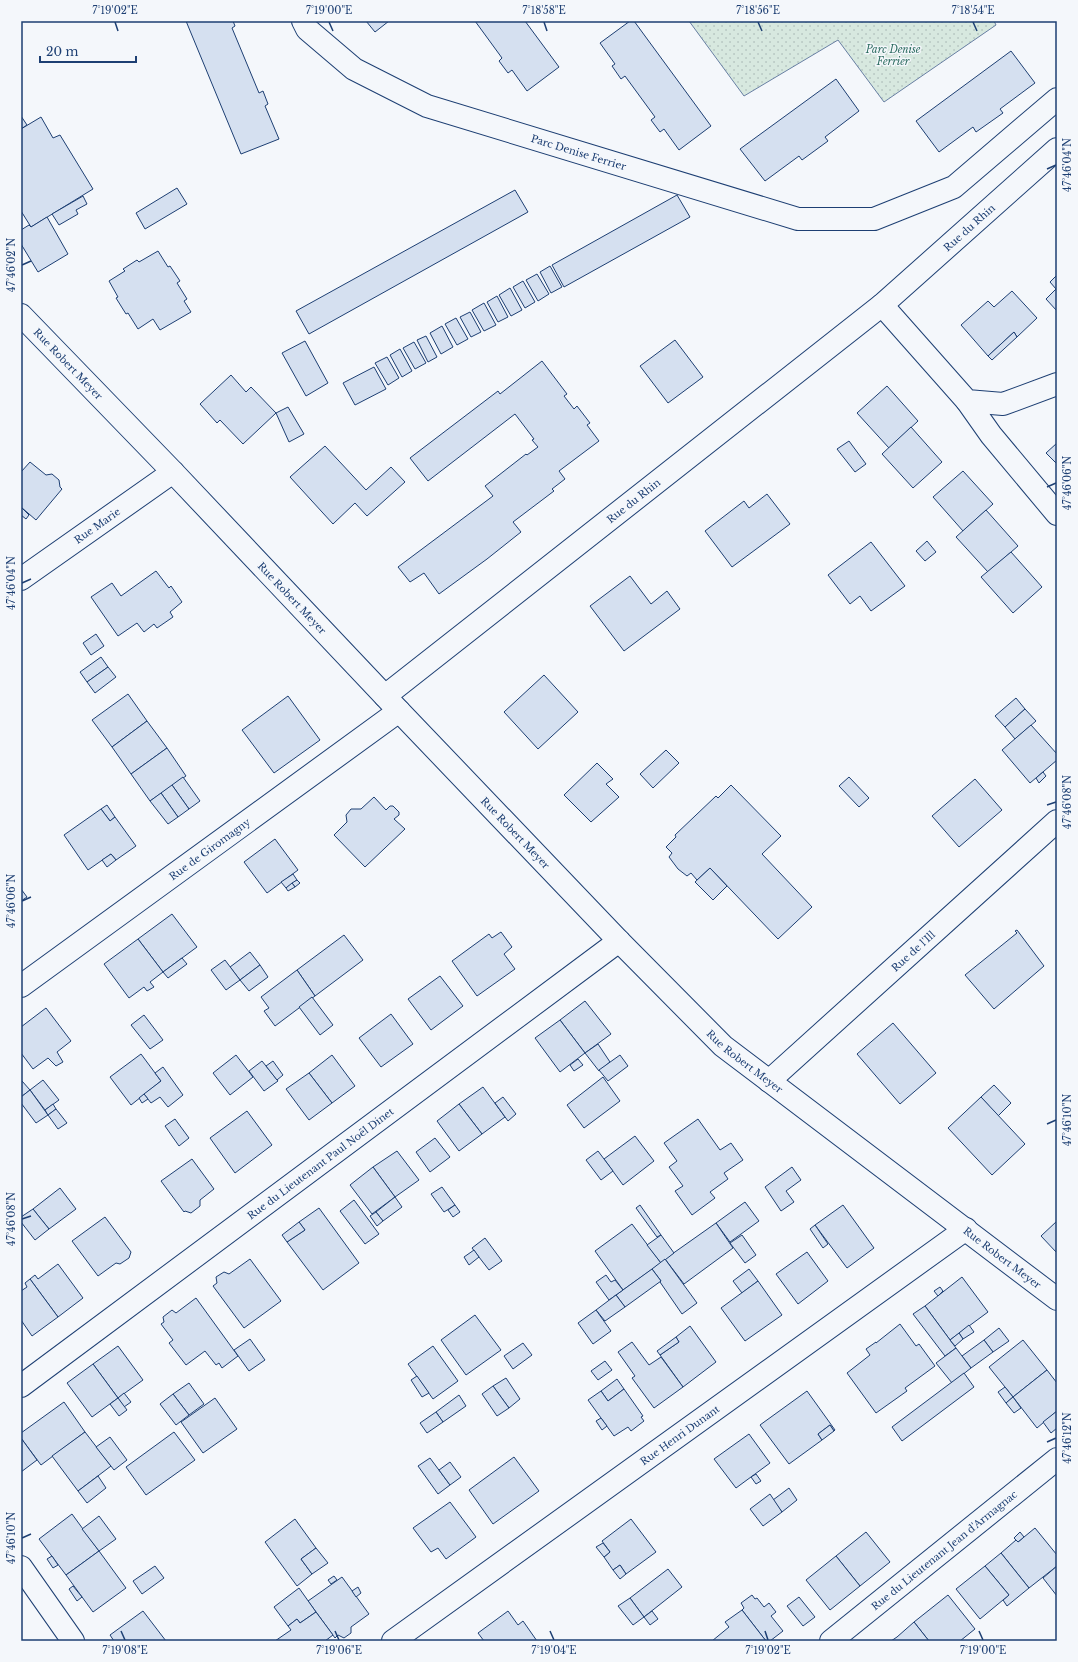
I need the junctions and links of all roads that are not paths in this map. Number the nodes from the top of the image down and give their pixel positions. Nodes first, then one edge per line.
1 (303, 21) edge
2 (1057, 99) edge
3 (1057, 149) edge
4 (882, 305) junction
5 (21, 315) edge
6 (1057, 384) edge
7 (967, 401) junction
8 (173, 472) junction
9 (1057, 514) edge
10 (21, 579) edge
11 (392, 704) junction
12 (1057, 821) edge
13 (619, 941) junction
14 (21, 986) edge
15 (768, 1081) junction
16 (966, 1229) junction
17 (1057, 1299) edge
18 (21, 1386) edge
19 (1057, 1459) edge
20 (21, 1567) edge
21 (73, 1641) edge
22 (393, 1641) edge
23 (831, 1641) edge

1 - 2 street, Parc Denise Ferrier
3 - 4 street, Rue du Rhin
4 - 7 street
4 - 11 street, Rue du Rhin
5 - 8 street, Rue Robert Meyer
6 - 7 street
7 - 9 street
8 - 10 street, Rue Marie
8 - 11 street, Rue Robert Meyer
11 - 13 street, Rue Robert Meyer
11 - 14 street, Rue de Giromagny
12 - 15 street, Rue de l'Ill
13 - 15 street, Rue Robert Meyer
13 - 18 street, Rue du Lieutenant Paul Noël Dinet
15 - 16 street, Rue Robert Meyer
16 - 17 street, Rue Robert Meyer
16 - 22 street, Rue Henri Dunant
19 - 23 street, Rue du Lieutenant Jean d'Armagnac
20 - 21 street

